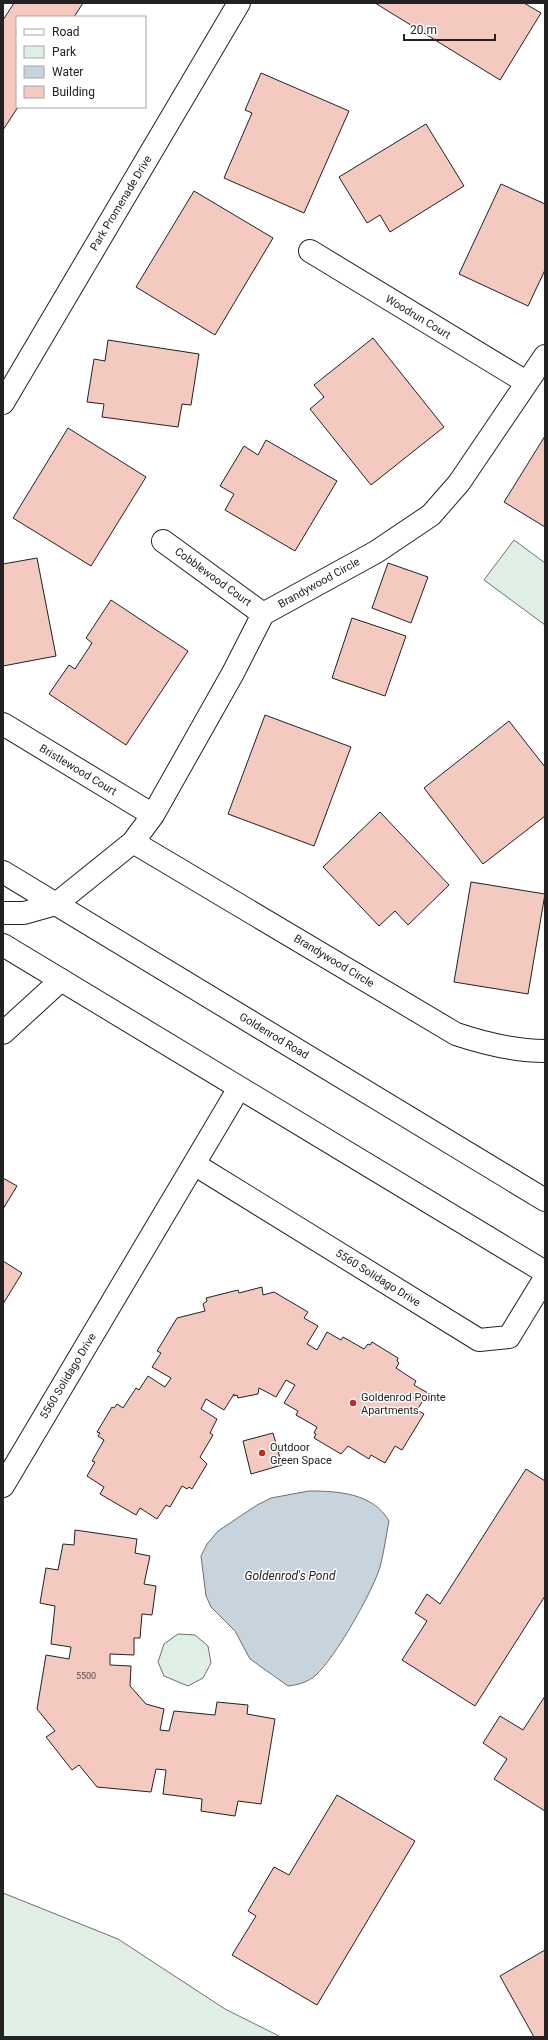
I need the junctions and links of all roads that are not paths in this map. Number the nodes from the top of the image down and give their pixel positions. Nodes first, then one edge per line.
1 (239, 3) edge
2 (310, 251) dead end
3 (545, 356) edge
4 (526, 382) junction
5 (3, 402) edge
6 (163, 541) dead end
7 (263, 614) junction
8 (3, 724) edge
9 (153, 815) junction
10 (133, 842) junction
11 (3, 872) edge
12 (56, 904) junction
13 (3, 913) edge
14 (3, 945) edge
15 (61, 980) junction
16 (3, 1033) edge
17 (545, 1051) edge
18 (239, 1088) junction
19 (194, 1164) junction
20 (545, 1200) edge
21 (545, 1272) edge
22 (545, 1278) edge
23 (3, 1486) edge

1 - 5 street, Park Promenade Drive
2 - 4 street, Woodrun Court
3 - 4 street, Brandywood Circle
4 - 7 street, Brandywood Circle
6 - 7 street, Cobblewood Court
7 - 9 street
8 - 9 street, Bristlewood Court
9 - 10 street
10 - 12 street
10 - 17 street, Brandywood Circle
11 - 12 street, Goldenrod Road
12 - 13 street
12 - 20 street, Goldenrod Road
14 - 15 street
15 - 16 street
15 - 18 street
18 - 19 street, 5560 Solidago Drive
18 - 21 street
19 - 22 street, 5560 Solidago Drive
19 - 23 street, 5560 Solidago Drive

